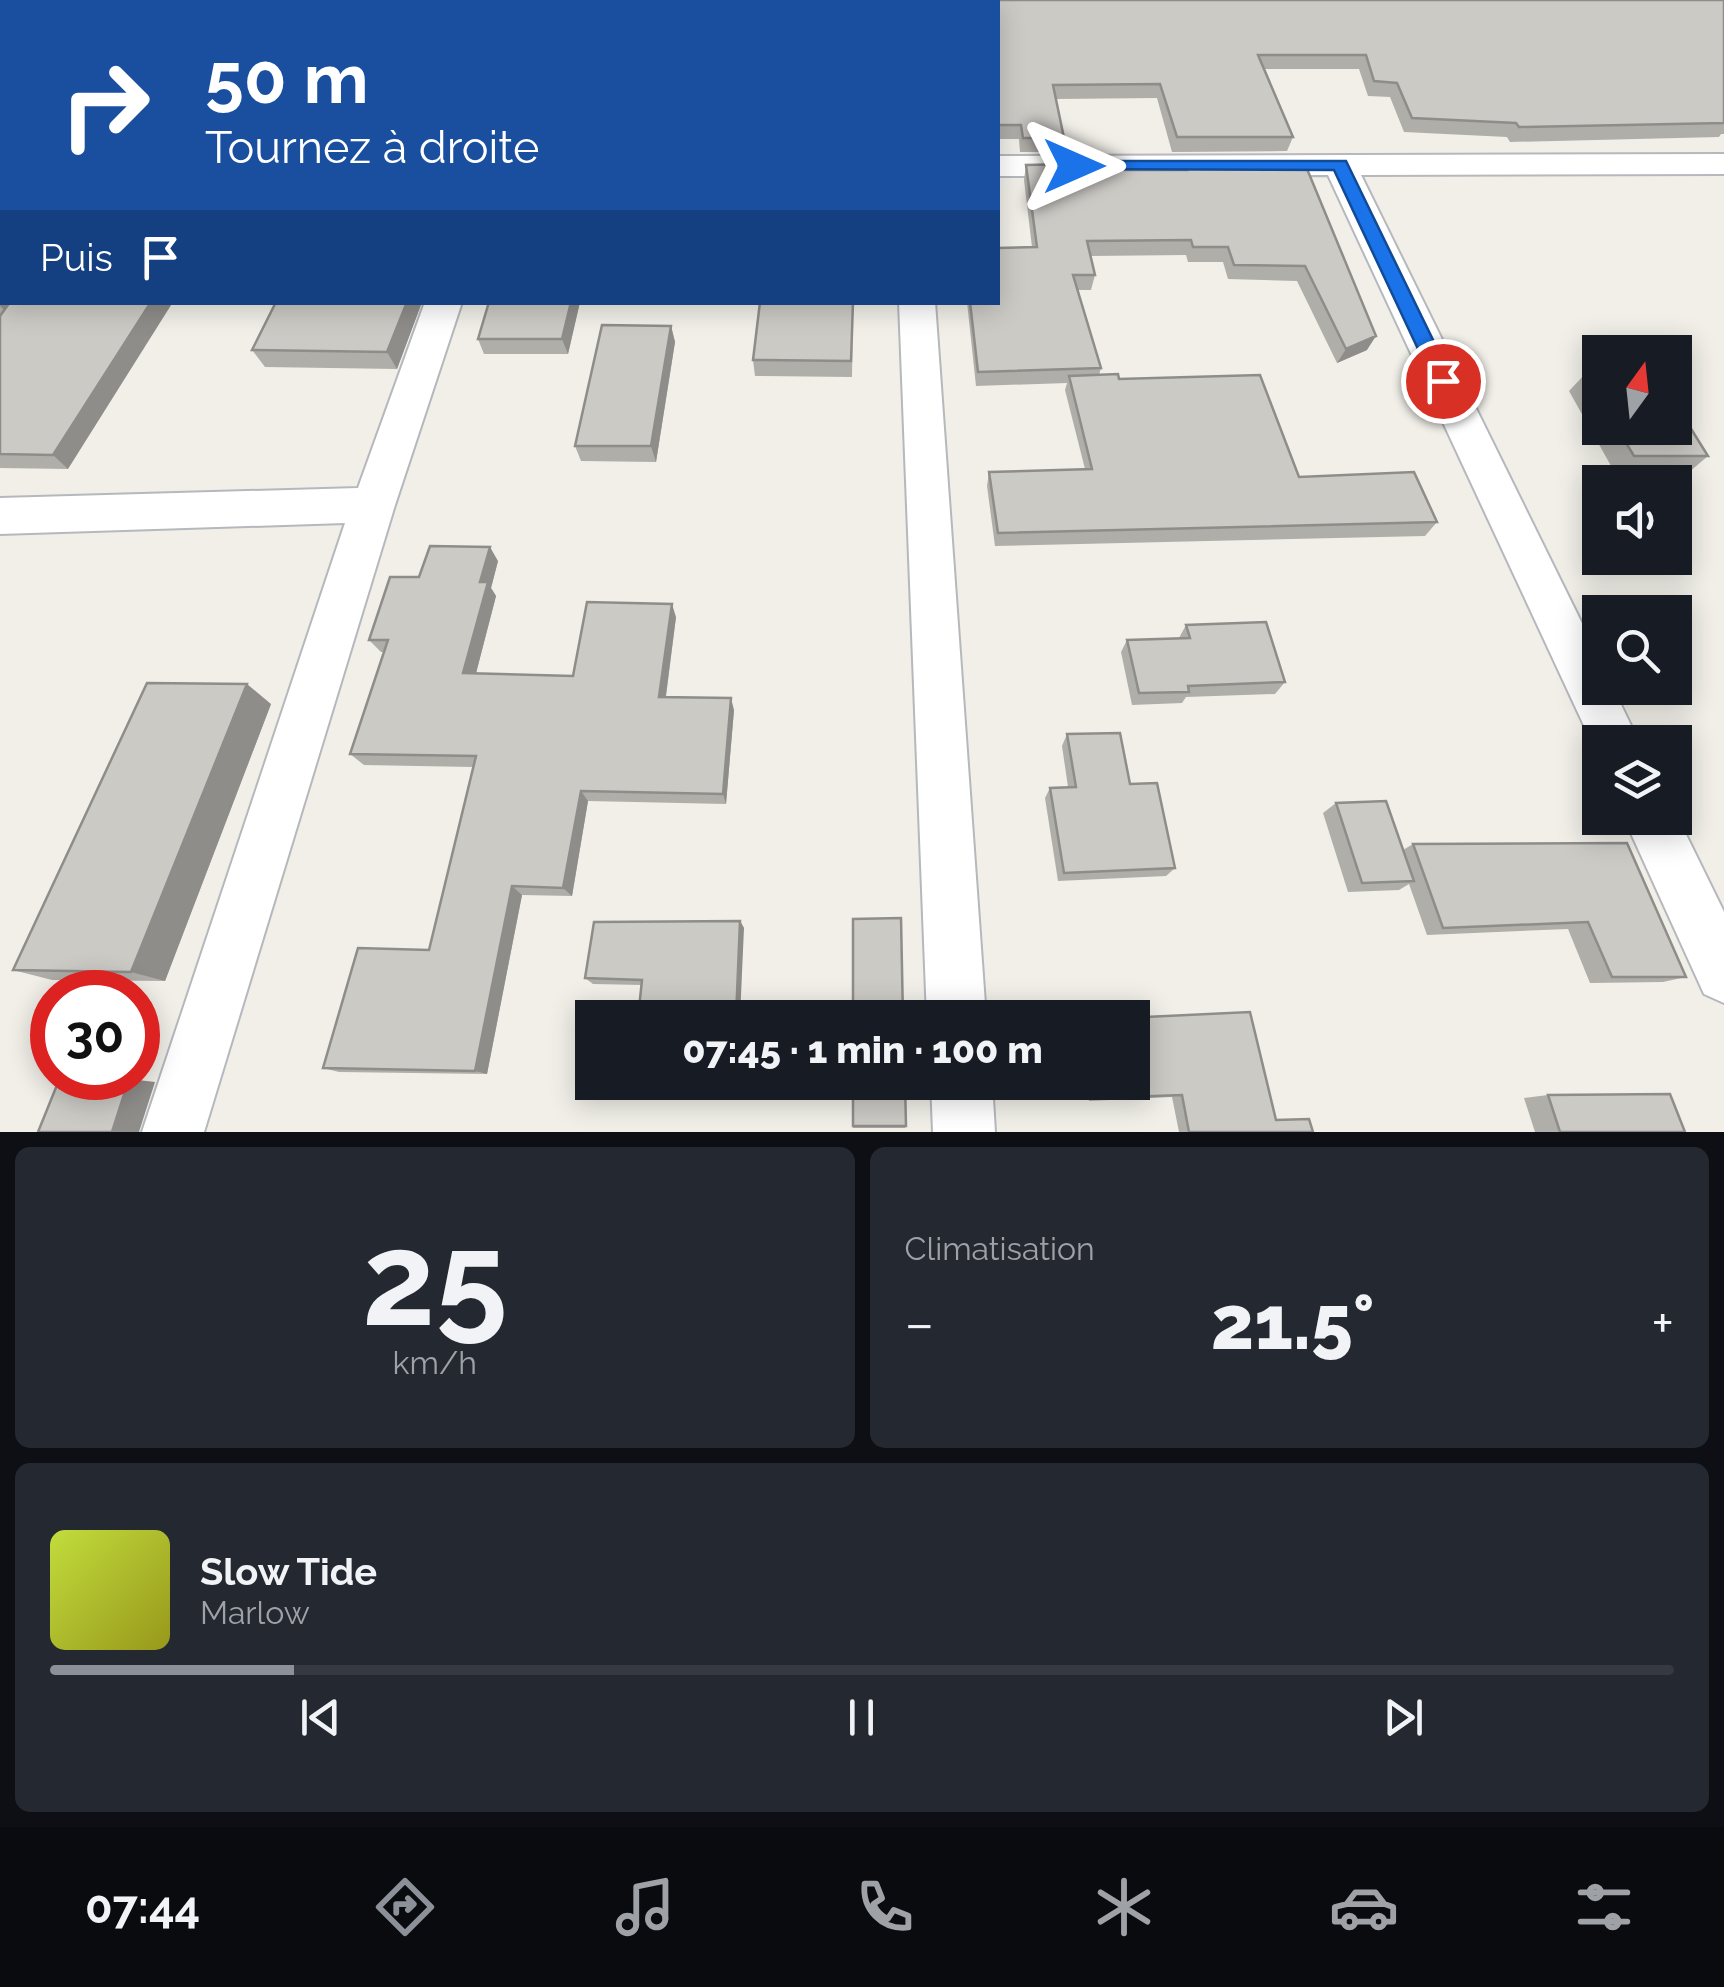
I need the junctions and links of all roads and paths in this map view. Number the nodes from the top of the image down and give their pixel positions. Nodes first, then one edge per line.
1 (1724, 164) edge
2 (1340, 165) junction
3 (1000, 166) edge
4 (443, 305) edge
5 (917, 305) edge
6 (373, 505) junction
7 (0, 516) edge
8 (1606, 725) edge
9 (1658, 835) edge
10 (1724, 974) edge
11 (956, 1000) edge
12 (962, 1100) edge
13 (173, 1132) edge
14 (964, 1132) edge

1 - 2 street
2 - 3 street
2 - 8 street
4 - 6 street
5 - 11 street
6 - 7 street
6 - 13 street
9 - 10 street
12 - 14 street

